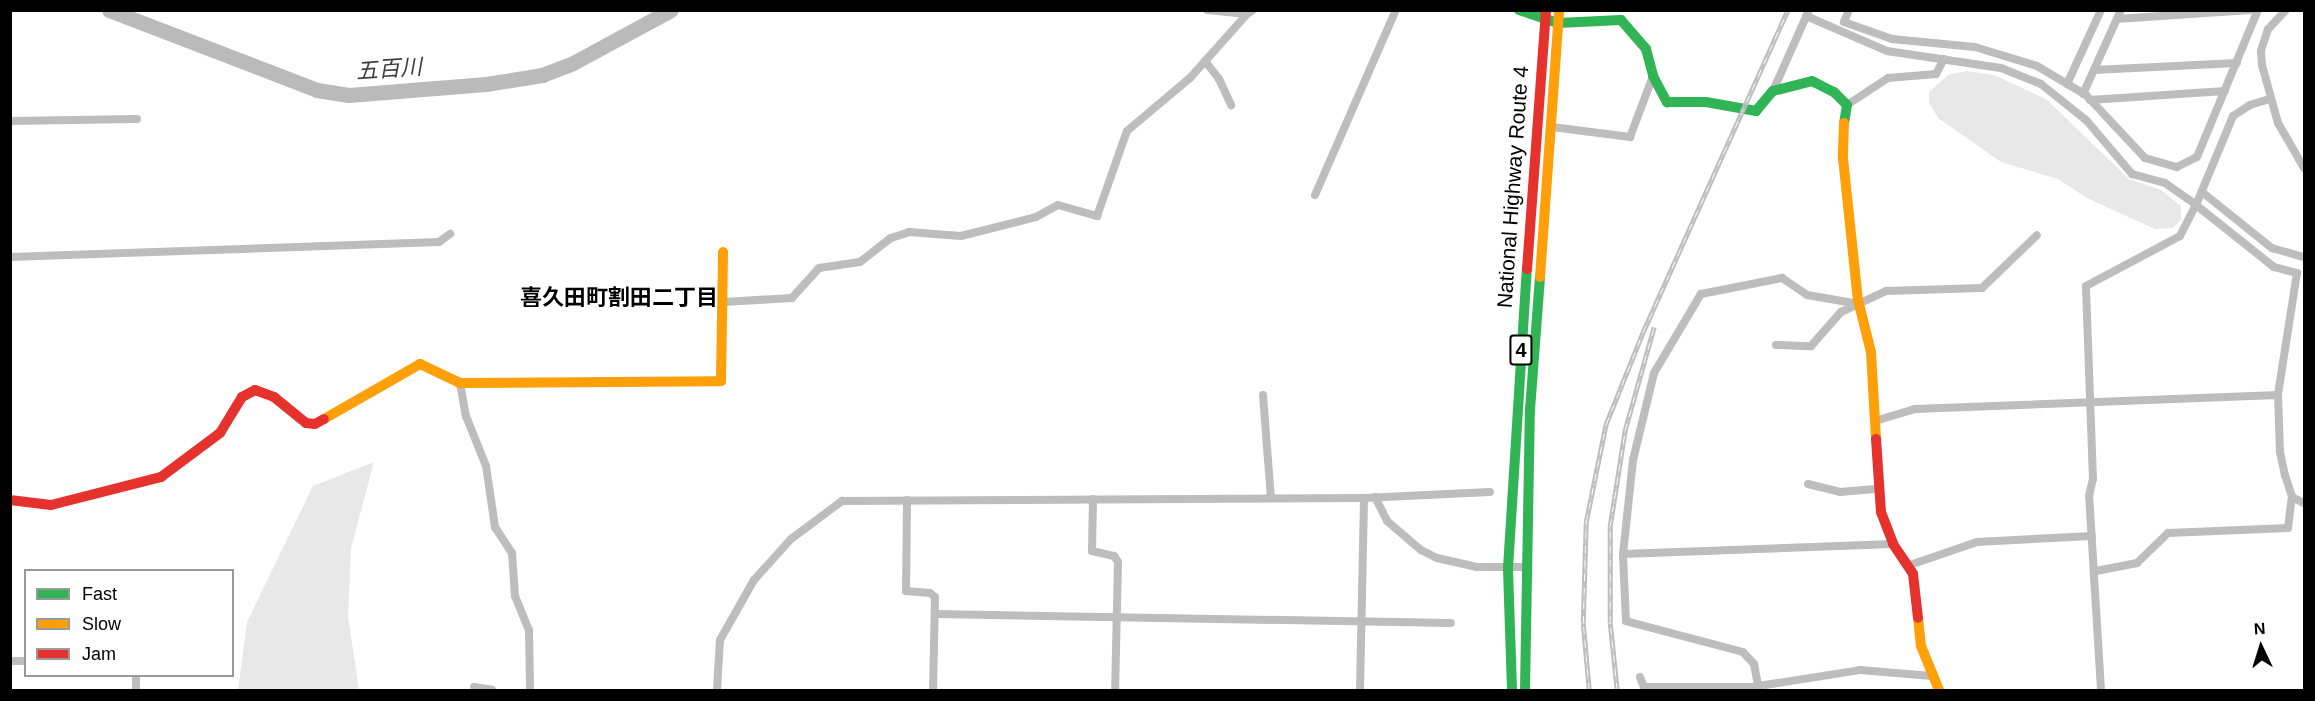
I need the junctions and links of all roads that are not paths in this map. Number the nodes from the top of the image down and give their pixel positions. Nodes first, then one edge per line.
1 (1207, 10) edge
2 (1396, 10) edge
3 (1519, 10) edge
4 (1559, 10) edge
5 (1849, 10) edge
6 (2101, 10) edge
7 (2121, 10) edge
8 (2250, 10) edge
9 (2258, 10) edge
10 (2286, 10) edge
11 (1250, 12) edge
12 (1808, 13) edge
13 (1545, 15) edge
14 (2117, 19) junction
15 (1558, 22) junction
16 (1844, 22) junction
17 (1840, 30) junction
18 (1944, 59) junction
19 (1204, 61) junction
20 (2237, 63) junction
21 (2094, 70) junction
22 (1653, 76) junction
23 (2067, 84) junction
24 (1773, 91) junction
25 (2225, 91) junction
26 (2087, 97) junction
27 (2270, 99) junction
28 (1231, 105) dead end
29 (1848, 105) junction
30 (137, 119) dead end
31 (10, 121) edge
32 (1552, 128) junction
33 (2304, 168) edge
34 (2202, 192) junction
35 (1315, 195) dead end
36 (2196, 205) junction
37 (450, 234) dead end
38 (2037, 235) dead end
39 (723, 252) dead end
40 (10, 257) edge
41 (2304, 257) edge
42 (724, 302) junction
43 (1859, 304) junction
44 (1776, 345) dead end
45 (460, 383) junction
46 (1263, 395) dead end
47 (2278, 395) junction
48 (2090, 402) junction
49 (1875, 421) junction
50 (1808, 484) dead end
51 (1878, 489) junction
52 (1490, 492) dead end
53 (1376, 497) junction
54 (2292, 497) junction
55 (1271, 498) junction
56 (1364, 498) junction
57 (1094, 499) junction
58 (10, 500) edge
59 (908, 500) junction
60 (2304, 503) edge
61 (2092, 536) junction
62 (1893, 544) junction
63 (1623, 555) junction
64 (1907, 566) junction
65 (1525, 567) junction
66 (1508, 568) junction
67 (2096, 571) junction
68 (935, 614) junction
69 (1117, 618) junction
70 (1362, 621) junction
71 (1451, 623) dead end
72 (1932, 676) junction
73 (1640, 677) dead end
74 (1758, 686) junction
75 (474, 687) dead end
76 (1644, 689) edge
77 (492, 690) edge
78 (530, 690) edge
79 (717, 690) edge
80 (933, 690) edge
81 (1115, 690) edge
82 (1360, 690) edge
83 (1512, 690) edge
84 (1525, 690) edge
85 (1939, 690) edge
86 (2101, 690) edge

1 - 11 street
2 - 35 street
3 - 13 main road
4 - 15 main road, National Highway Route 4 / 4
5 - 16 street
6 - 23 street
7 - 14 street
8 - 14 street
9 - 20 street
10 - 27 street
11 - 19 street
12 - 17 street
12 - 24 street
13 - 15 main road
13 - 66 main road, National Highway Route 4 / 4
14 - 21 street
15 - 22 main road
15 - 32 main road, National Highway Route 4 / 4
16 - 17 street
16 - 23 street
17 - 18 street
18 - 29 street
18 - 36 street
19 - 28 street
19 - 42 street
20 - 21 street
20 - 25 street
21 - 26 street
22 - 24 main road
22 - 32 street
23 - 26 street
24 - 29 main road
25 - 26 street
25 - 26 street
27 - 33 street
27 - 34 street
29 - 43 main road
30 - 31 street
32 - 65 main road, National Highway Route 4 / 4
34 - 36 street
34 - 41 street
36 - 47 street
36 - 48 street
37 - 40 street
38 - 43 street
39 - 42 main road
42 - 45 main road
43 - 44 street
43 - 49 main road
43 - 63 street
45 - 58 main road
45 - 78 street
46 - 55 street
47 - 48 street
47 - 54 street
48 - 49 street
48 - 61 street
49 - 51 main road
50 - 51 street
51 - 62 main road
52 - 53 street
53 - 56 street
53 - 66 street
54 - 60 street
54 - 67 street
55 - 56 street
55 - 57 street
56 - 70 street
57 - 59 street
57 - 69 street
59 - 68 street
59 - 79 street
61 - 64 street
61 - 67 street
62 - 63 street
62 - 64 main road
63 - 74 street
64 - 72 main road
65 - 66 street
65 - 84 main road, National Highway Route 4 / 4
66 - 83 main road, National Highway Route 4 / 4
67 - 86 street
68 - 69 street
68 - 80 street
69 - 70 street
69 - 81 street
70 - 71 street
70 - 82 street
72 - 74 street
72 - 85 main road
73 - 76 street
74 - 76 street
75 - 77 street

